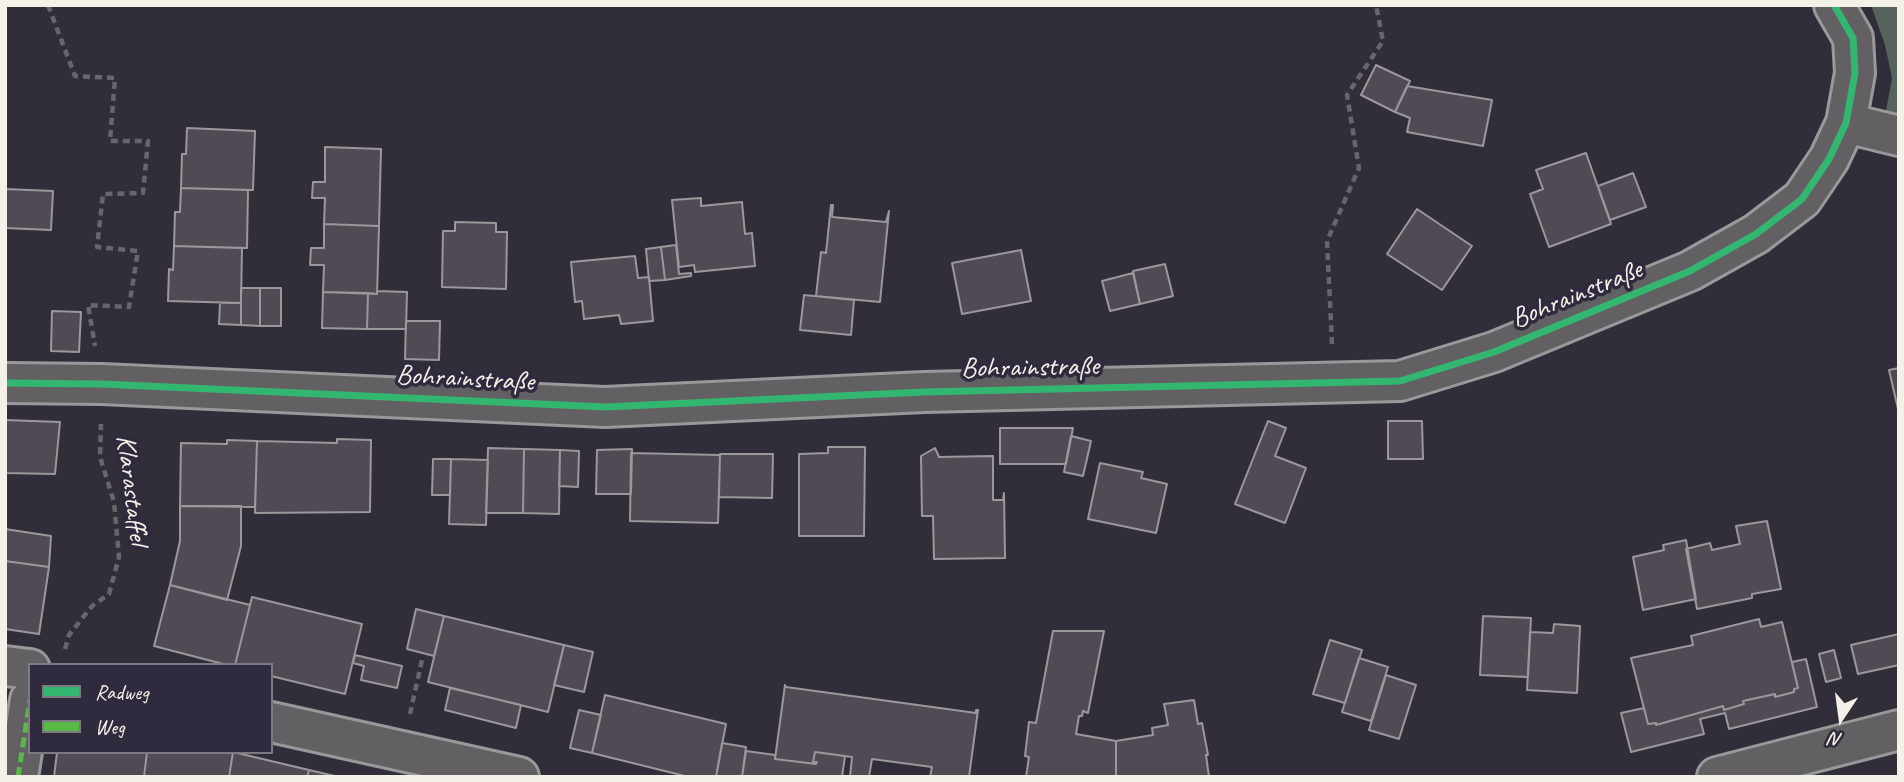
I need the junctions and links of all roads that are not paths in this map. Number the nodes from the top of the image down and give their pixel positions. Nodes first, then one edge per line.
1 (1834, 5) edge
2 (1846, 123) junction
3 (1899, 136) edge
4 (5, 383) edge
5 (28, 664) edge
6 (5, 666) edge
7 (28, 713) edge
8 (273, 722) edge
9 (1899, 730) edge
10 (18, 777) edge
11 (519, 777) edge
12 (1717, 777) edge

1 - 2 street, Bohrainstraße
2 - 3 street
2 - 4 street, Bohrainstraße
5 - 6 street
7 - 10 street
8 - 11 street
9 - 12 street

